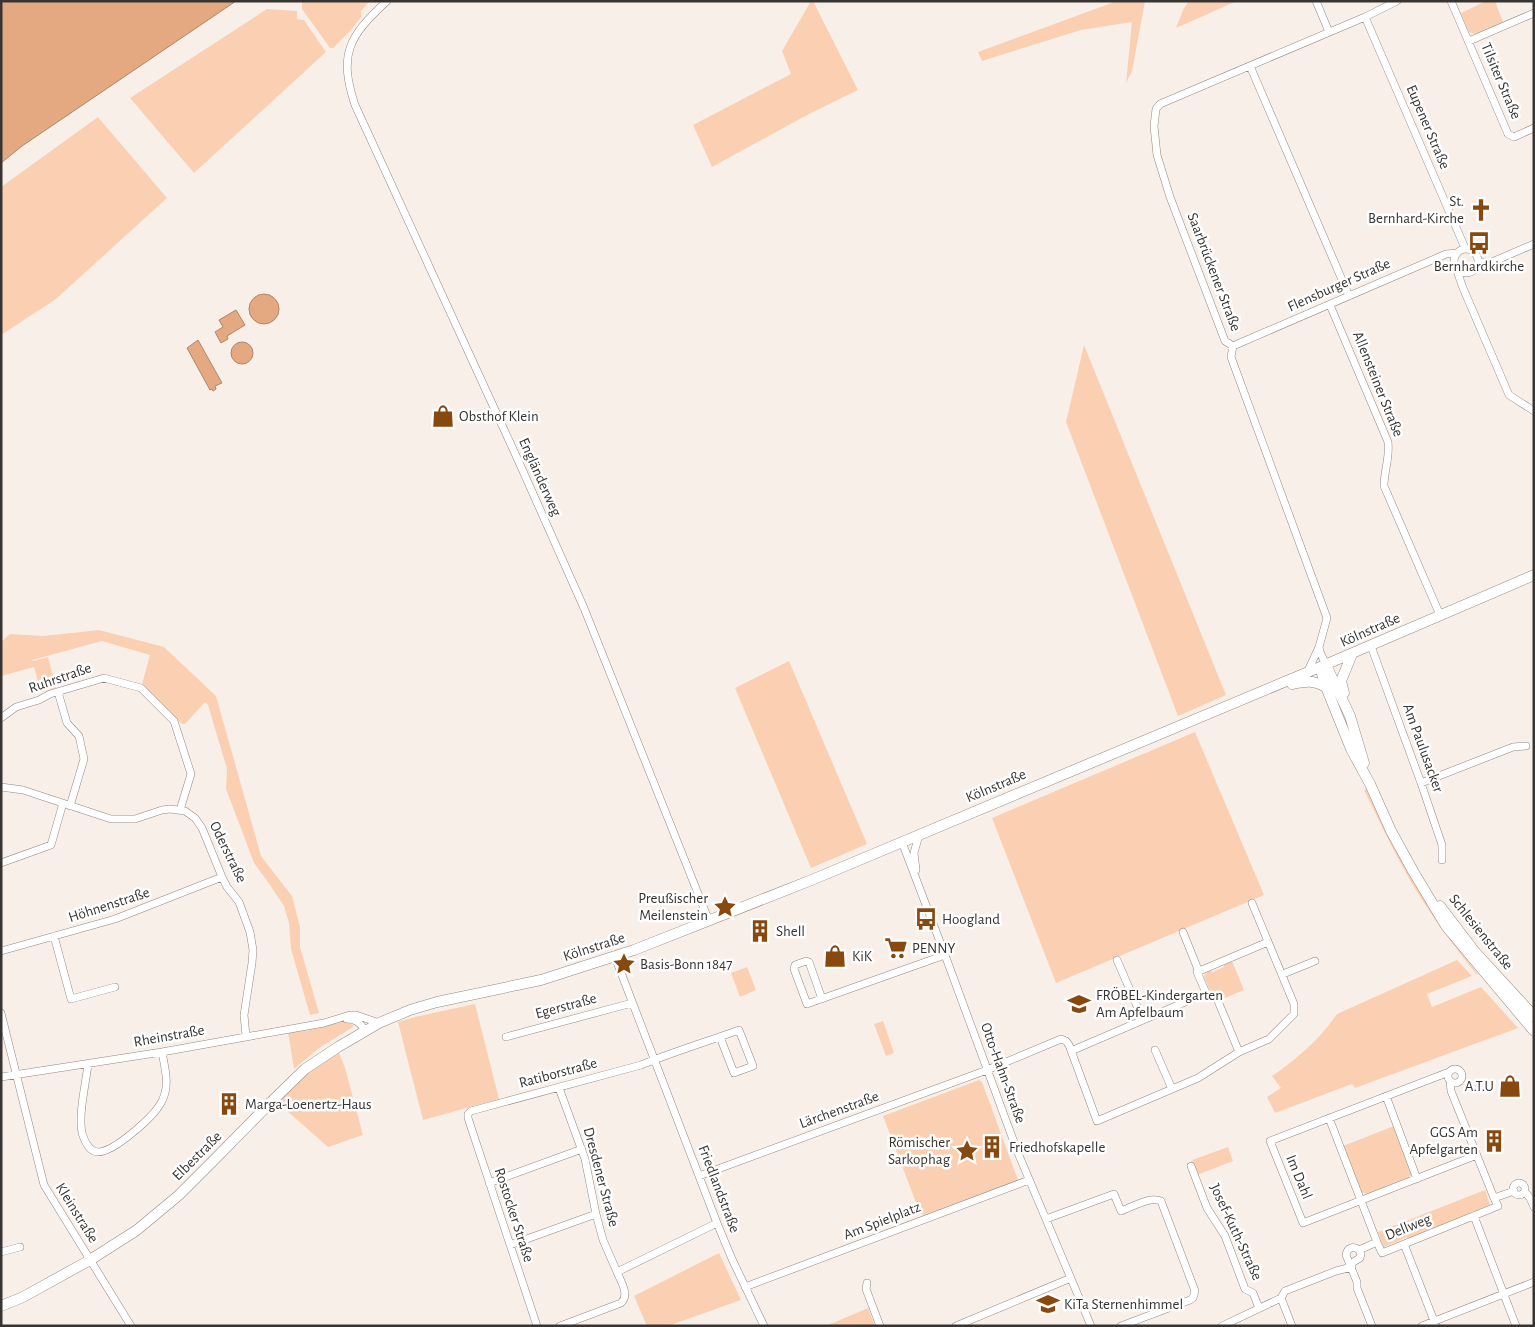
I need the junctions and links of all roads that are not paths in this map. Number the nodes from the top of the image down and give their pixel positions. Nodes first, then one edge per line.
1 (386, 1) edge
2 (1316, 1) edge
3 (1397, 1) edge
4 (1451, 1) edge
5 (1534, 13) edge
6 (1365, 16) junction
7 (1329, 32) junction
8 (1469, 41) junction
9 (1250, 66) junction
10 (1534, 128) edge
11 (1534, 244) edge
12 (1465, 248) junction
13 (1456, 253) junction
14 (1478, 262) junction
15 (1456, 268) junction
16 (1349, 296) junction
17 (1330, 305) junction
18 (1232, 346) junction
19 (1534, 411) edge
20 (1534, 574) edge
21 (1440, 615) junction
22 (1371, 646) junction
23 (1319, 647) junction
24 (1352, 654) junction
25 (1323, 666) junction
26 (1308, 673) junction
27 (1272, 687) junction
28 (1326, 687) junction
29 (58, 692) junction
30 (1350, 716) junction
31 (1, 718) edge
32 (1526, 746) dead end
33 (1421, 782) junction
34 (1370, 784) junction
35 (1, 787) edge
36 (67, 805) junction
37 (180, 810) junction
38 (919, 835) junction
39 (902, 842) junction
40 (1442, 860) dead end
41 (1, 863) edge
42 (222, 877) junction
43 (918, 883) junction
44 (1252, 903) dead end
45 (709, 921) junction
46 (1183, 932) dead end
47 (54, 936) junction
48 (1268, 942) junction
49 (1, 951) edge
50 (945, 955) junction
51 (615, 957) junction
52 (1117, 960) dead end
53 (1315, 961) dead end
54 (1199, 972) junction
55 (1282, 974) junction
56 (115, 987) dead end
57 (461, 997) joint
58 (822, 999) junction
59 (1218, 1001) dead end
60 (632, 1002) junction
61 (1529, 1012) edge
62 (1, 1014) edge
63 (342, 1019) junction
64 (1143, 1020) junction
65 (379, 1023) junction
66 (365, 1030) junction
67 (1534, 1031) edge
68 (246, 1036) junction
69 (506, 1037) dead end
70 (720, 1037) junction
71 (1071, 1050) junction
72 (1155, 1050) dead end
73 (162, 1052) junction
74 (1239, 1052) junction
75 (654, 1060) junction
76 (88, 1064) junction
77 (988, 1070) junction
78 (1449, 1072) junction
79 (17, 1074) junction
80 (1, 1077) edge
81 (1450, 1081) junction
82 (559, 1088) junction
83 (1172, 1089) junction
84 (1386, 1096) junction
85 (469, 1113) joint
86 (1329, 1118) junction
87 (582, 1149) junction
88 (1477, 1155) junction
89 (1191, 1166) dead end
90 (699, 1176) junction
91 (1417, 1179) junction
92 (1029, 1180) junction
93 (489, 1183) junction
94 (1494, 1198) junction
95 (1361, 1201) junction
96 (1534, 1207) edge
97 (596, 1214) junction
98 (1474, 1216) junction
99 (1046, 1219) junction
100 (718, 1223) junction
101 (1377, 1242) junction
102 (1404, 1244) junction
103 (510, 1245) junction
104 (20, 1247) dead end
105 (1359, 1250) junction
106 (1, 1252) edge
107 (90, 1260) junction
108 (1351, 1266) junction
109 (617, 1272) junction
110 (1071, 1278) junction
111 (1534, 1282) edge
112 (867, 1283) dead end
113 (746, 1288) junction
114 (1504, 1294) junction
115 (1281, 1298) junction
116 (1, 1306) edge
117 (1259, 1308) junction
118 (1435, 1323) edge
119 (1230, 1324) edge
120 (131, 1326) edge
121 (537, 1326) edge
122 (560, 1326) edge
123 (764, 1326) edge
124 (880, 1326) edge
125 (956, 1326) edge
126 (1091, 1326) edge
127 (1121, 1326) edge
128 (1222, 1326) edge
129 (1292, 1326) edge
130 (1372, 1326) edge
131 (1422, 1326) edge
132 (1516, 1326) edge

1 - 45 street, Engländerweg
2 - 7 street
3 - 6 street, Saarbrückener Straße
4 - 8 street, Tilsiter Straße
5 - 8 street, Tilsiter Straße
6 - 7 street, Saarbrückener Straße
6 - 12 street, Eupener Straße
7 - 9 street, Saarbrückener Straße
8 - 10 street, Tilsiter Straße
9 - 16 street
9 - 18 street, Saarbrückener Straße
11 - 14 street
12 - 13 street
12 - 14 street
13 - 15 street
13 - 16 street, Flensburger Straße
14 - 15 street
15 - 19 street
16 - 17 street, Flensburger Straße
17 - 18 street, Flensburger Straße
17 - 21 street, Allensteiner Straße
18 - 23 street, Saarbrückener Straße
20 - 21 main road, Kölnstraße
21 - 22 main road, Kölnstraße
22 - 24 main road, Kölnstraße
22 - 33 street, Am Paulusacker
23 - 25 street
23 - 26 street, Saarbrückener Straße
24 - 25 main road, Kölnstraße
24 - 30 main road
25 - 26 main road, Kölnstraße
25 - 28 main road, Schlesienstraße
25 - 30 main road, Schlesienstraße
26 - 27 main road, Kölnstraße
27 - 28 main road
27 - 38 main road, Kölnstraße
28 - 34 main road, Schlesienstraße
29 - 31 street, Ruhrstraße
29 - 36 street
29 - 37 street, Ruhrstraße
30 - 34 main road, Schlesienstraße
32 - 33 street
33 - 40 street, Am Paulusacker
34 - 61 main road, Schlesienstraße
35 - 36 street
36 - 37 street
36 - 41 street
37 - 42 street, Oderstraße
38 - 39 main road, Kölnstraße
38 - 43 street, Otto-Hahn-Straße
39 - 43 street, Otto-Hahn-Straße
39 - 45 main road, Kölnstraße
42 - 47 street, Höhnenstraße
42 - 68 street, Oderstraße
43 - 50 street, Otto-Hahn-Straße
44 - 48 street
45 - 51 main road, Kölnstraße
46 - 54 street
47 - 49 street, Höhnenstraße
47 - 56 street
48 - 54 street
48 - 55 street
50 - 58 street
50 - 77 street, Otto-Hahn-Straße
51 - 57 main road, Kölnstraße
51 - 60 street, Friedlandstraße
52 - 64 street
53 - 55 street
54 - 64 street
55 - 74 street
57 - 65 main road, Elbestraße
58 - 58 street
59 - 74 street
60 - 69 street, Egerstraße
60 - 75 street, Friedlandstraße
61 - 67 main road, Schlesienstraße
62 - 79 street, Kleinstraße
63 - 65 street, Rheinstraße
63 - 66 street
63 - 68 street, Rheinstraße
64 - 71 street
65 - 66 main road, Elbestraße
66 - 107 main road, Elbestraße
68 - 73 street, Rheinstraße
70 - 70 street
70 - 75 street
71 - 77 street, Lärchenstraße
71 - 83 street
72 - 83 street
73 - 76 street, Rheinstraße
73 - 76 street
74 - 83 street
75 - 82 street, Ratiborstraße
75 - 90 street, Friedlandstraße
76 - 79 street, Rheinstraße
77 - 90 street, Lärchenstraße
77 - 92 street, Otto-Hahn-Straße
78 - 81 street
78 - 81 street
78 - 84 street, Im Dahl
79 - 80 street, Rheinstraße
79 - 107 street, Kleinstraße
81 - 88 street
82 - 85 street, Ratiborstraße
82 - 87 street, Dresdener Straße
84 - 86 street, Im Dahl
84 - 91 street
85 - 93 street, Rostocker Straße
86 - 95 street
86 - 95 street, Im Dahl
87 - 93 street
87 - 97 street, Dresdener Straße
88 - 91 street, Im Dahl
88 - 94 street
89 - 117 street, Josef-Kuth-Straße
90 - 100 street, Friedlandstraße
91 - 95 street, Im Dahl
92 - 99 street, Otto-Hahn-Straße
92 - 113 street, Am Spielplatz
93 - 103 street, Rostocker Straße
94 - 96 street
94 - 98 street, Dellweg
95 - 101 street
97 - 103 street
97 - 109 street, Dresdener Straße
98 - 102 street, Dellweg
98 - 114 street
99 - 110 street, Otto-Hahn-Straße
99 - 127 street
100 - 109 street
100 - 113 street, Friedlandstraße
101 - 102 street, Dellweg
101 - 105 street, Dellweg
102 - 118 street
103 - 121 street, Rostocker Straße
104 - 106 street
105 - 108 street
105 - 108 street
107 - 116 main road, Elbestraße
107 - 120 street, Kleinstraße
108 - 115 street
108 - 130 street
109 - 122 street, Dresdener Straße
110 - 125 street
110 - 126 street, Otto-Hahn-Straße
111 - 114 street
112 - 124 street
113 - 123 street, Friedlandstraße
114 - 118 street
114 - 132 street
115 - 117 street
115 - 129 street
117 - 119 street
118 - 131 street
119 - 128 street

